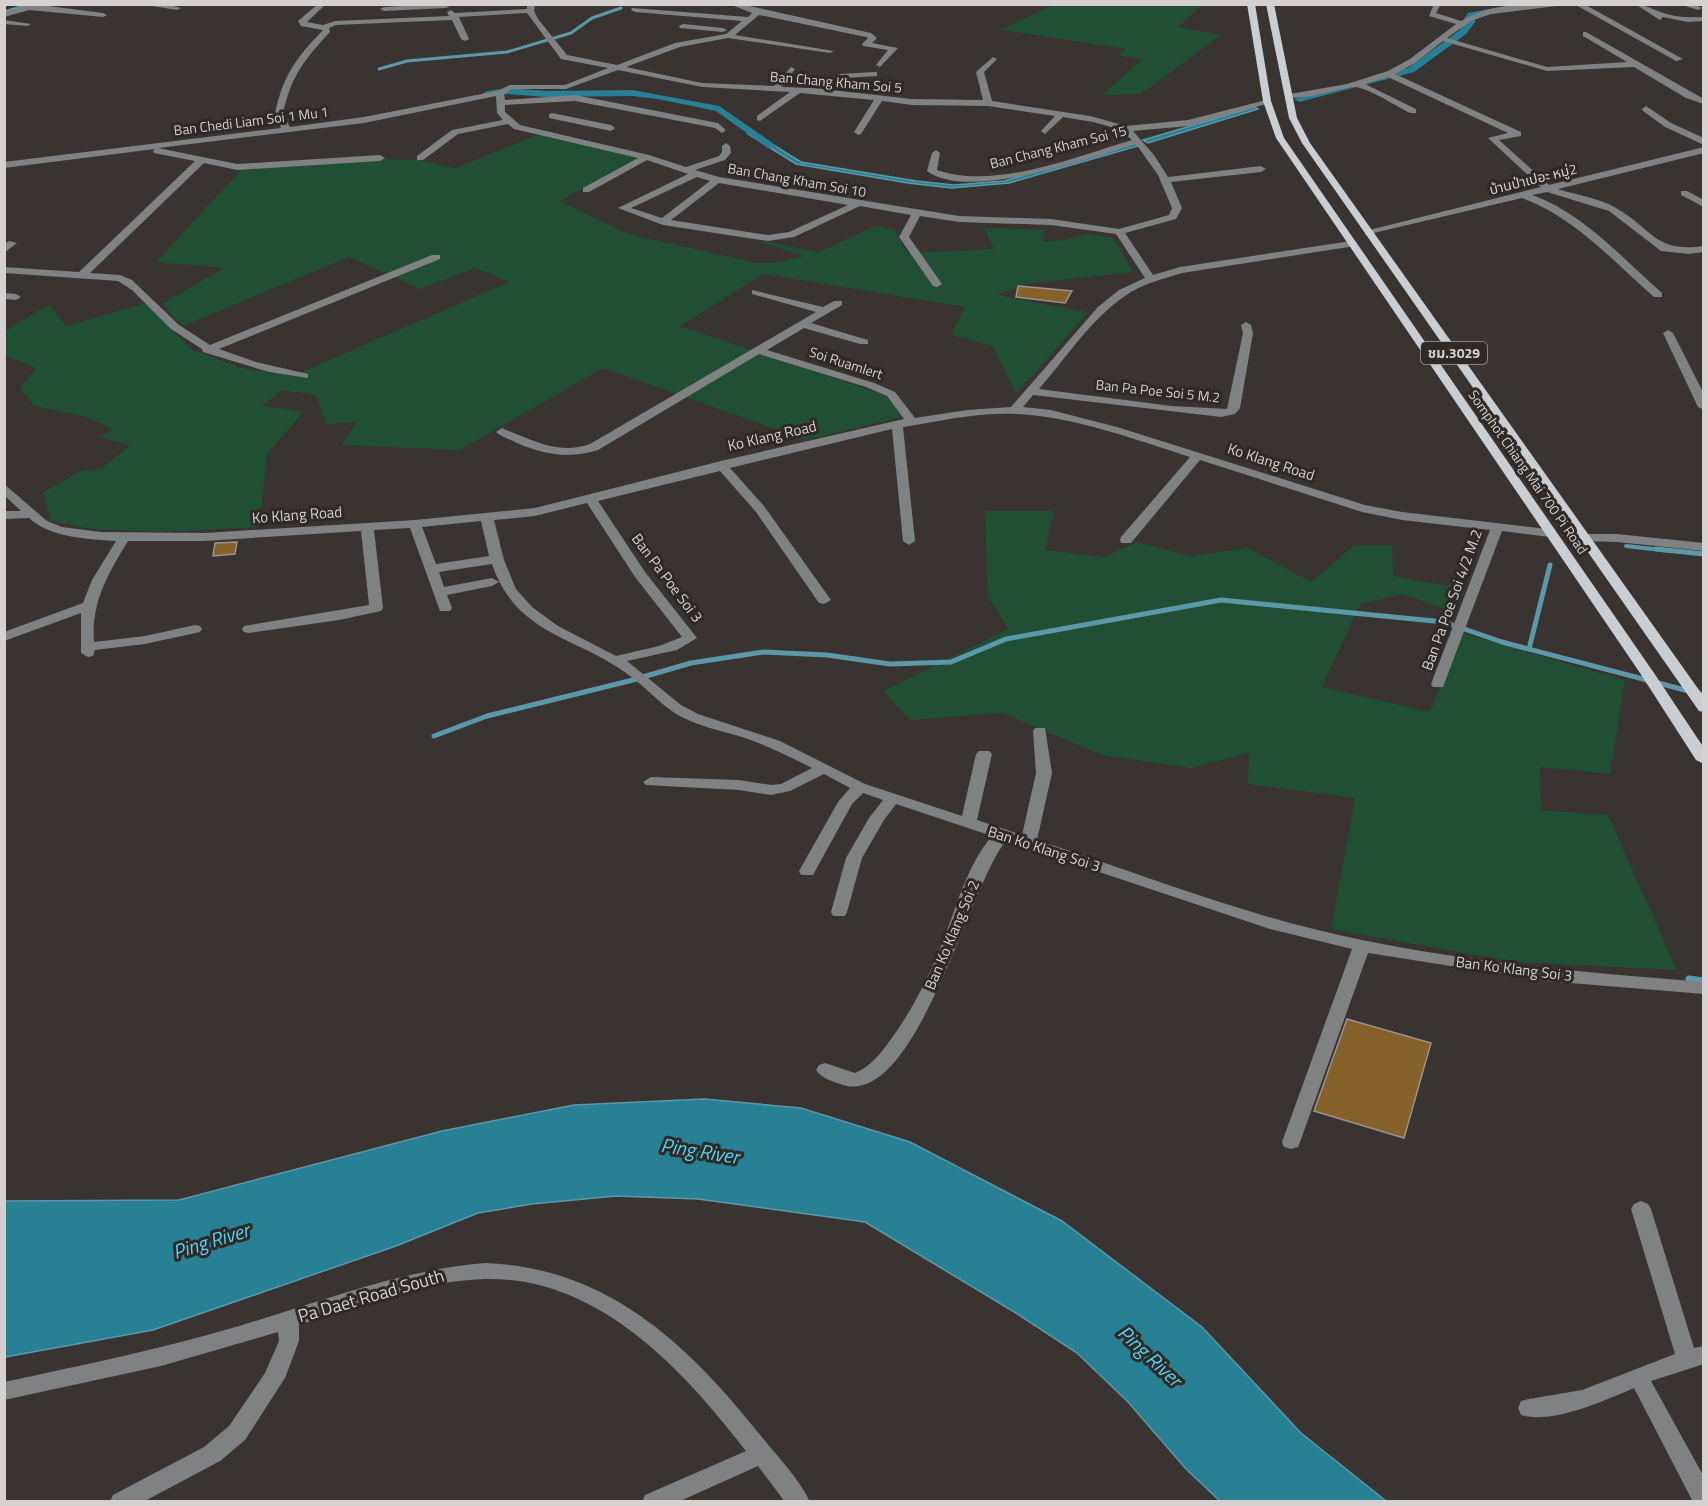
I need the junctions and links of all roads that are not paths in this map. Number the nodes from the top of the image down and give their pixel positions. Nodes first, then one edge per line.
1 (42, 4) edge
2 (143, 4) edge
3 (324, 4) edge
4 (732, 4) edge
5 (1251, 4) edge
6 (1270, 4) edge
7 (1438, 4) edge
8 (1570, 4) edge
9 (1578, 4) edge
10 (1638, 4) edge
11 (1682, 4) edge
12 (446, 5) edge
13 (28, 8) junction
14 (177, 8) dead end
15 (530, 8) edge
16 (1698, 8) dead end
17 (384, 9) dead end
18 (635, 10) dead end
19 (758, 12) junction
20 (4, 15) edge
21 (103, 15) dead end
22 (1704, 19) edge
23 (456, 20) junction
24 (749, 20) junction
25 (4, 22) edge
26 (27, 24) dead end
27 (1462, 24) junction
28 (683, 26) dead end
29 (324, 27) junction
30 (399, 29) dead end
31 (1625, 30) junction
32 (731, 34) junction
33 (465, 39) dead end
34 (1443, 39) junction
35 (830, 51) dead end
36 (993, 59) dead end
37 (1679, 59) dead end
38 (1638, 64) junction
39 (880, 65) dead end
40 (615, 68) junction
41 (791, 69) dead end
42 (1388, 74) junction
43 (874, 75) dead end
44 (1354, 83) junction
45 (776, 89) junction
46 (798, 90) junction
47 (814, 91) junction
48 (824, 92) junction
49 (501, 95) junction
50 (1288, 95) junction
51 (879, 99) junction
52 (1267, 101) junction
53 (1704, 102) edge
54 (812, 103) dead end
55 (988, 103) junction
56 (1646, 109) dead end
57 (1413, 111) dead end
58 (552, 116) dead end
59 (1060, 116) junction
60 (760, 118) dead end
61 (509, 121) junction
62 (580, 123) junction
63 (286, 128) junction
64 (610, 128) dead end
65 (1126, 129) junction
66 (722, 130) dead end
67 (1045, 131) dead end
68 (858, 132) dead end
69 (553, 137) junction
70 (1138, 141) junction
71 (1704, 142) edge
72 (726, 146) dead end
73 (140, 148) junction
74 (1704, 150) edge
75 (936, 153) dead end
76 (646, 157) junction
77 (380, 158) dead end
78 (420, 158) dead end
79 (202, 160) junction
80 (4, 165) edge
81 (1261, 169) dead end
82 (690, 172) junction
83 (717, 180) junction
84 (1168, 180) junction
85 (1548, 189) junction
86 (586, 190) dead end
87 (1684, 193) dead end
88 (1523, 195) junction
89 (856, 204) junction
90 (1704, 204) edge
91 (917, 213) junction
92 (663, 222) junction
93 (1119, 232) junction
94 (1368, 233) junction
95 (1351, 244) junction
96 (1704, 249) edge
97 (436, 257) dead end
98 (4, 270) edge
99 (83, 274) junction
100 (1151, 279) junction
101 (937, 284) dead end
102 (756, 291) dead end
103 (1658, 295) dead end
104 (838, 303) dead end
105 (825, 311) junction
106 (802, 324) junction
107 (1246, 325) dead end
108 (1668, 333) dead end
109 (864, 342) dead end
110 (207, 350) junction
111 (759, 351) junction
112 (304, 376) dead end
113 (1030, 391) junction
114 (1704, 407) edge
115 (1014, 410) junction
116 (911, 421) junction
117 (897, 424) junction
118 (502, 432) dead end
119 (1197, 456) junction
120 (722, 465) junction
121 (4, 489) edge
122 (591, 500) junction
123 (19, 501) junction
124 (4, 510) edge
125 (33, 514) junction
126 (4, 515) edge
127 (487, 518) junction
128 (415, 524) junction
129 (367, 527) junction
130 (1497, 527) junction
131 (1550, 533) junction
132 (124, 538) junction
133 (1586, 538) junction
134 (1126, 540) dead end
135 (909, 541) dead end
136 (1704, 547) edge
137 (496, 559) junction
138 (431, 569) junction
139 (492, 582) dead end
140 (440, 592) junction
141 (824, 600) dead end
142 (87, 606) junction
143 (446, 608) dead end
144 (195, 628) dead end
145 (249, 629) dead end
146 (4, 637) edge
147 (613, 661) junction
148 (1438, 684) dead end
149 (1702, 706) edge
150 (1040, 731) dead end
151 (984, 754) dead end
152 (1704, 760) edge
153 (824, 768) junction
154 (651, 782) dead end
155 (860, 787) junction
156 (892, 799) junction
157 (968, 824) junction
158 (1002, 835) junction
159 (1028, 844) junction
160 (807, 871) dead end
161 (839, 912) dead end
162 (1362, 946) junction
163 (1704, 988) edge
164 (825, 1070) dead end
165 (1291, 1142) dead end
166 (1641, 1209) dead end
167 (288, 1320) junction
168 (1696, 1357) edge
169 (1638, 1376) junction
170 (4, 1391) edge
171 (1529, 1408) dead end
172 (762, 1454) junction
173 (1704, 1500) edge
174 (121, 1502) edge
175 (653, 1502) edge
176 (799, 1502) edge

1 - 13 street
2 - 14 street
3 - 29 street
4 - 19 street
5 - 52 main road, Somphot Chiang Mai 700 Pi Road / ชม.3029
6 - 50 main road, Somphot Chiang Mai 700 Pi Road / ชม.3029
7 - 27 street
8 - 27 street
9 - 31 street
10 - 22 street
11 - 16 street
12 - 17 street
12 - 23 street
13 - 20 street
13 - 21 street
15 - 23 street
15 - 40 street, Ban Chang Kham Soi 5
18 - 24 street
19 - 24 street
19 - 39 street
23 - 29 street
23 - 30 street
23 - 33 street
24 - 32 street
25 - 26 street
27 - 34 street
28 - 32 street
29 - 63 street
31 - 37 street
31 - 38 street
32 - 35 street
32 - 40 street
34 - 38 street
34 - 42 street
36 - 55 street
38 - 53 street
40 - 45 street, Ban Chang Kham Soi 5
40 - 49 street
41 - 45 street
42 - 44 street
42 - 85 street
43 - 47 street
44 - 50 street
44 - 57 street
45 - 46 street, Ban Chang Kham Soi 5
46 - 47 street, Ban Chang Kham Soi 5
46 - 60 street
47 - 48 street, Ban Chang Kham Soi 5
48 - 51 street, Ban Chang Kham Soi 5
48 - 54 street
49 - 61 street
49 - 63 street, Ban Chedi Liam Soi 1 Mu 1
49 - 66 street
50 - 94 main road, Somphot Chiang Mai 700 Pi Road / ชม.3029
51 - 55 street, Ban Chang Kham Soi 5
51 - 68 street
52 - 65 street
52 - 95 main road, Somphot Chiang Mai 700 Pi Road / ชม.3029
55 - 59 street, Ban Chang Kham Soi 5
56 - 71 street
58 - 62 street
59 - 65 street, Ban Chang Kham Soi 5
59 - 67 street
61 - 69 street, Ban Chang Kham Soi 10
61 - 78 street
62 - 64 street
62 - 69 street
63 - 73 street, Ban Chedi Liam Soi 1 Mu 1
65 - 70 street
69 - 76 street, Ban Chang Kham Soi 10
70 - 75 street, Ban Chang Kham Soi 15
70 - 84 street
72 - 82 street
73 - 79 street
73 - 80 street, Ban Chedi Liam Soi 1 Mu 1
74 - 85 street, บ้านป่าเปอะ หมู่2
76 - 82 street, Ban Chang Kham Soi 10
76 - 86 street
77 - 79 street
79 - 99 street
81 - 84 street
82 - 83 street, Ban Chang Kham Soi 10
82 - 92 street
83 - 89 street, Ban Chang Kham Soi 10
83 - 92 street
84 - 93 street
85 - 88 street, บ้านป่าเปอะ หมู่2
85 - 96 street
87 - 90 street
88 - 94 street, บ้านป่าเปอะ หมู่2
88 - 103 street
89 - 91 street, Ban Chang Kham Soi 10
89 - 92 street
91 - 93 street, Ban Chang Kham Soi 10
91 - 101 street
93 - 100 street
94 - 133 main road, Somphot Chiang Mai 700 Pi Road / ชม.3029
95 - 100 street
95 - 131 main road, Somphot Chiang Mai 700 Pi Road / ชม.3029
97 - 110 street
98 - 99 street
99 - 110 street
100 - 113 street
102 - 105 street
104 - 105 street
105 - 106 street
106 - 109 street
106 - 111 street
107 - 113 street, Ban Pa Poe Soi 5 M.2
108 - 114 street
110 - 112 street
111 - 116 street, Soi Ruamlert
111 - 118 street
113 - 115 street
115 - 116 street, Ko Klang Road
115 - 119 street, Ko Klang Road
116 - 117 street, Ko Klang Road
117 - 120 street, Ko Klang Road
117 - 135 street
119 - 130 street, Ko Klang Road
119 - 134 street
120 - 122 street, Ko Klang Road
120 - 141 street
121 - 123 street, Ko Klang Road
122 - 127 street, Ko Klang Road
122 - 147 street, Ban Pa Poe Soi 3
123 - 124 street
123 - 125 street, Ko Klang Road
125 - 126 street
125 - 132 street, Ko Klang Road
127 - 128 street, Ko Klang Road
127 - 137 street, Ban Ko Klang Soi 3
128 - 129 street, Ko Klang Road
128 - 138 street
129 - 132 street, Ko Klang Road
129 - 145 street
130 - 131 street, Ko Klang Road
130 - 148 street, Ban Pa Poe Soi 4/2 M.2
131 - 152 main road, Somphot Chiang Mai 700 Pi Road / ชม.3029
132 - 142 street
133 - 136 street
133 - 149 main road, Somphot Chiang Mai 700 Pi Road / ชม.3029
137 - 138 street
137 - 147 street, Ban Ko Klang Soi 3
138 - 140 street
139 - 140 street
140 - 143 street
142 - 144 street
142 - 146 street
147 - 153 street, Ban Ko Klang Soi 3
150 - 159 street
151 - 157 street
153 - 154 street
153 - 155 street, Ban Ko Klang Soi 3
155 - 156 street, Ban Ko Klang Soi 3
155 - 160 street
156 - 157 street, Ban Ko Klang Soi 3
156 - 161 street
157 - 158 street, Ban Ko Klang Soi 3
158 - 159 street, Ban Ko Klang Soi 3
158 - 164 street, Ban Ko Klang Soi 2
159 - 162 street, Ban Ko Klang Soi 3
162 - 163 street, Ban Ko Klang Soi 3
162 - 165 street
166 - 168 street
167 - 170 street, Pa Daet Road South
167 - 172 street, Pa Daet Road South
167 - 174 street
168 - 169 street
169 - 171 street
169 - 173 street
172 - 175 street
172 - 176 street, Pa Daet Road South

